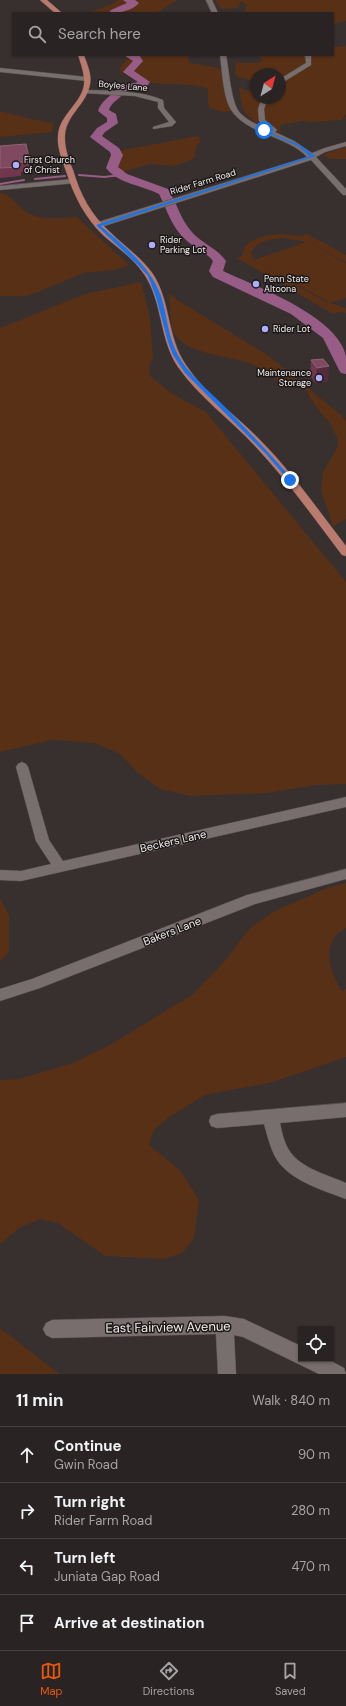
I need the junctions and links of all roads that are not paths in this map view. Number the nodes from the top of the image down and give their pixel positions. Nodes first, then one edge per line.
1 (43, 0) edge
2 (209, 0) edge
3 (58, 12) edge
4 (215, 12) edge
5 (81, 56) edge
6 (223, 56) edge
7 (308, 56) edge
8 (0, 70) edge
9 (286, 78) edge
10 (87, 79) junction
11 (85, 92) junction
12 (263, 104) edge
13 (155, 128) dead end
14 (273, 134) junction
15 (346, 144) edge
16 (313, 156) junction
17 (73, 181) junction
18 (0, 188) edge
19 (346, 193) edge
20 (98, 225) junction
21 (346, 553) edge
22 (22, 767) dead end
23 (346, 802) edge
24 (59, 866) junction
25 (346, 874) edge
26 (0, 875) edge
27 (0, 995) edge
28 (346, 1110) edge
29 (270, 1117) junction
30 (217, 1121) dead end
31 (346, 1191) edge
32 (224, 1325) junction
33 (52, 1329) dead end
34 (298, 1355) edge
35 (314, 1362) edge
36 (227, 1374) edge
37 (338, 1374) edge

1 - 3 main road
2 - 4 street
5 - 10 main road
6 - 14 street
7 - 9 street
8 - 10 street
10 - 11 main road
11 - 13 street, Boyles Lane
11 - 17 main road
12 - 14 street
14 - 16 street
15 - 16 street, Rider Farm Road
16 - 19 street
16 - 20 street, Rider Farm Road
17 - 18 street
17 - 20 main road
20 - 21 main road
22 - 24 street
23 - 24 street, Beckers Lane
24 - 26 street, Beckers Lane
25 - 27 street, Bakers Lane
28 - 29 street
29 - 30 street
29 - 31 street
32 - 33 street, East Fairview Avenue
32 - 34 street, East Fairview Avenue
32 - 36 street
35 - 37 street

